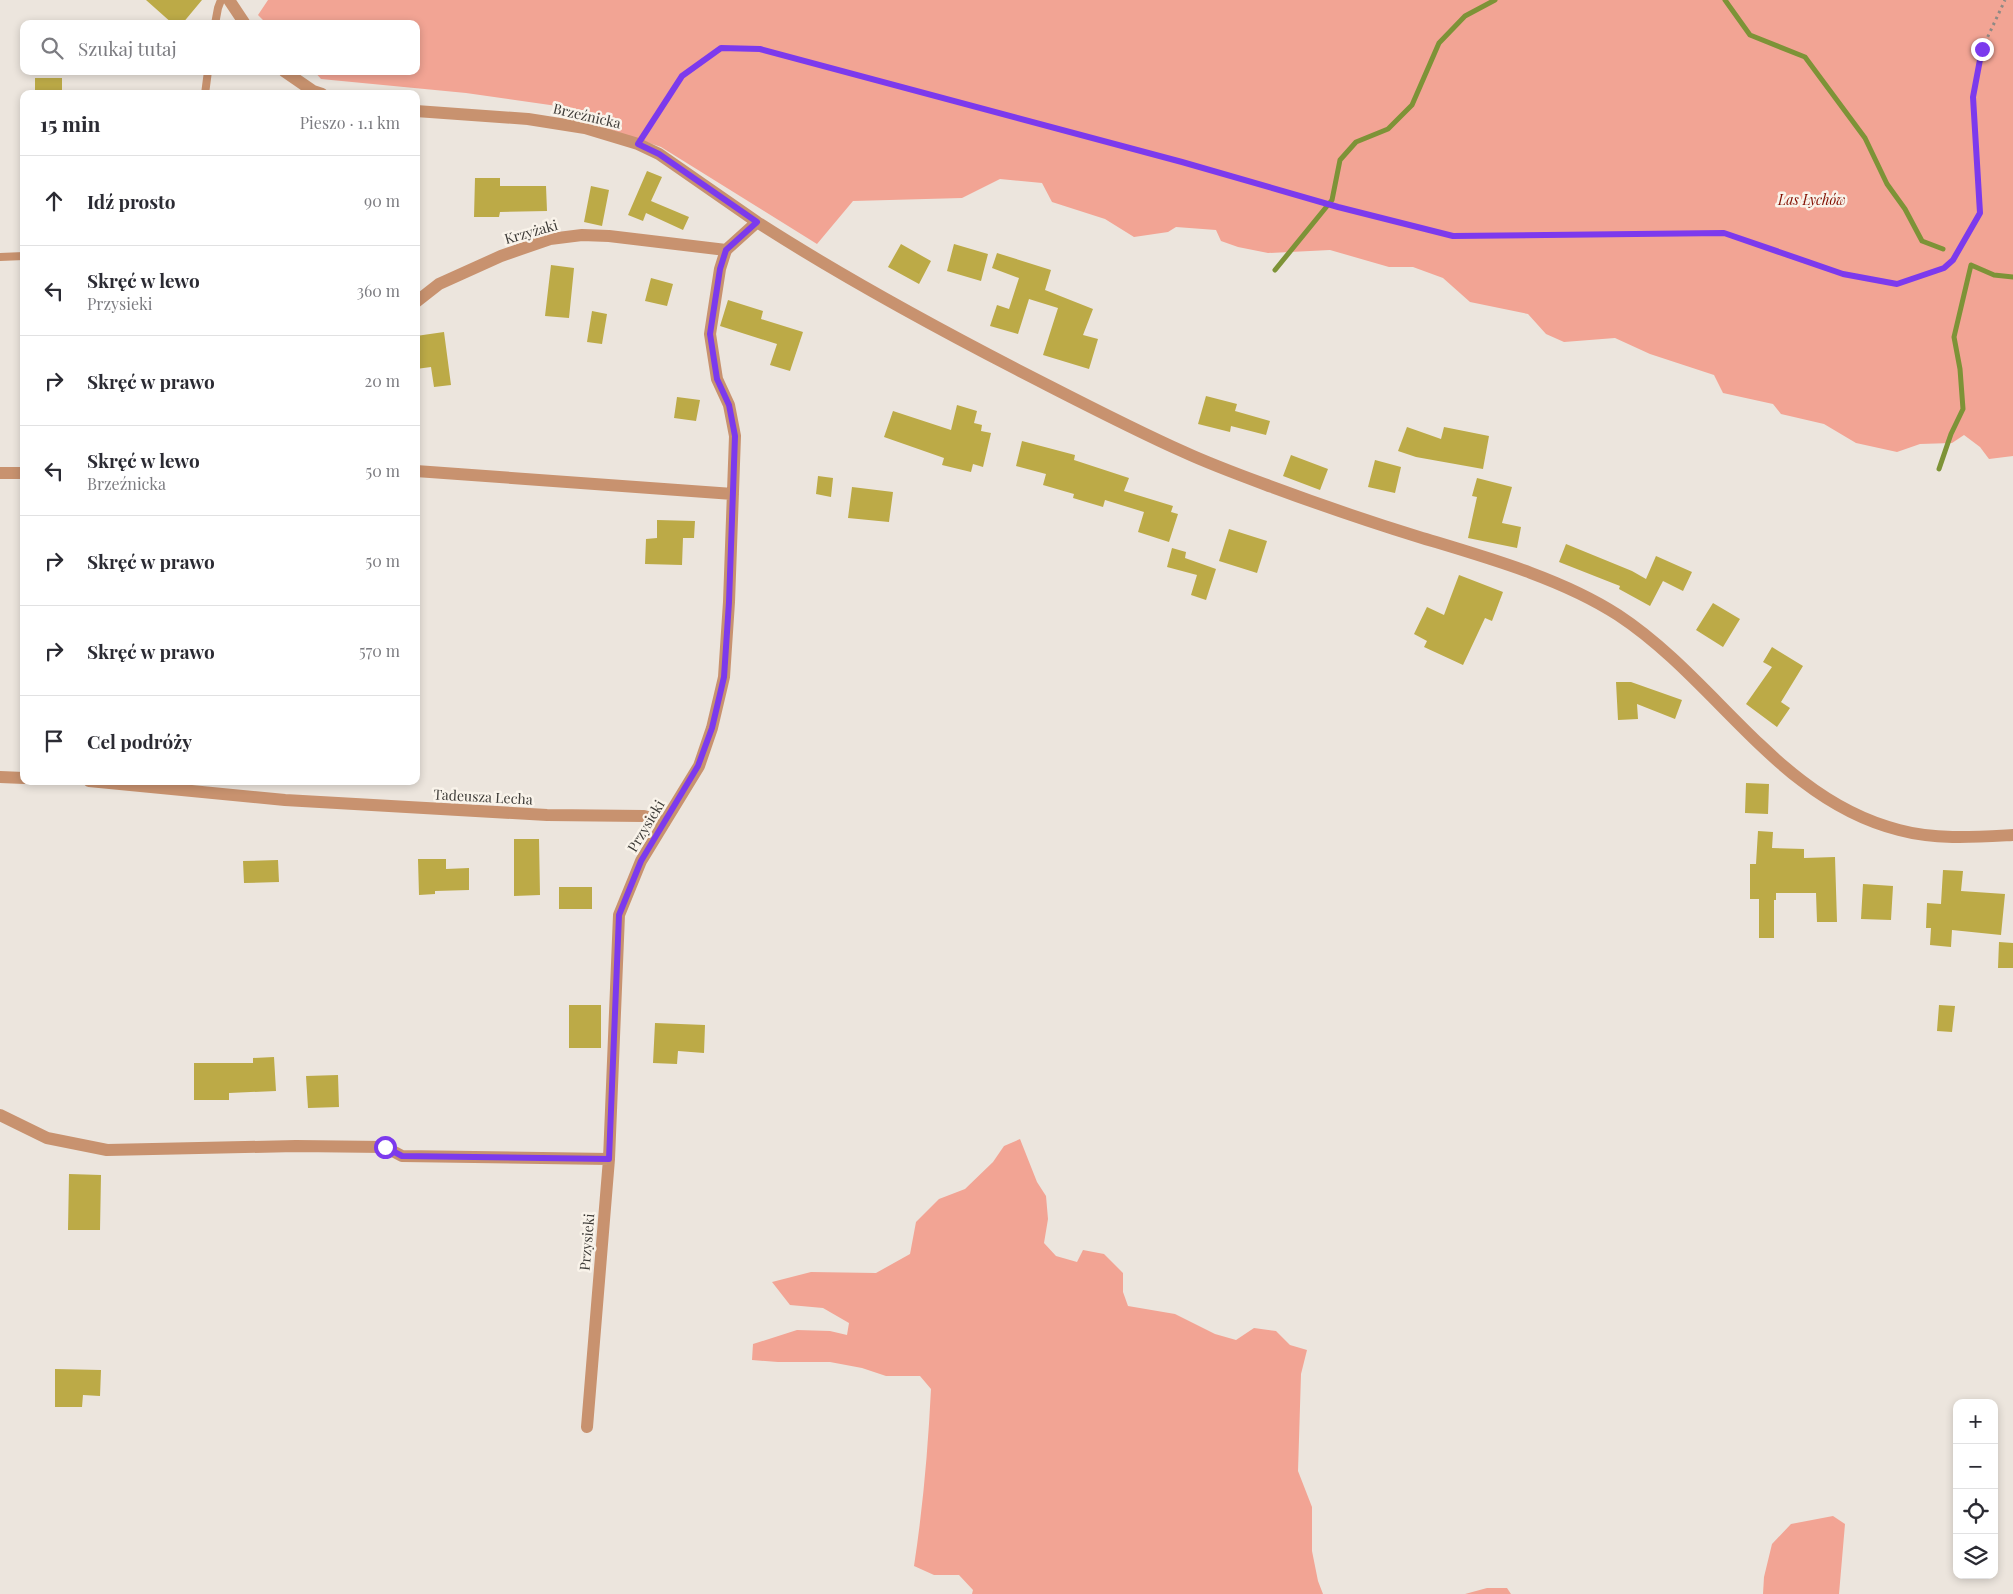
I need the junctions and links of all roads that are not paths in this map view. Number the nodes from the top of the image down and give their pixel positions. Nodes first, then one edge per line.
1 (222, 0) edge
2 (229, 0) edge
3 (216, 20) edge
4 (242, 20) edge
5 (207, 75) edge
6 (290, 75) edge
7 (206, 90) edge
8 (312, 90) edge
9 (420, 111) edge
10 (757, 222) junction
11 (726, 250) junction
12 (20, 256) edge
13 (0, 257) edge
14 (420, 299) edge
15 (420, 471) edge
16 (20, 472) edge
17 (0, 473) edge
18 (733, 494) junction
19 (0, 777) edge
20 (20, 778) edge
21 (130, 785) edge
22 (666, 822) junction
23 (2013, 835) edge
24 (0, 1115) edge
25 (609, 1159) junction
26 (587, 1427) dead end

1 - 3 lane
2 - 4 street
5 - 7 lane
6 - 8 street
9 - 10 street, Brzeźnicka
10 - 11 street
10 - 23 street, Brzeźnicka
11 - 14 street, Krzyżaki
11 - 18 street, Przysieki
12 - 13 lane
15 - 18 street
16 - 17 street
18 - 22 street, Przysieki
19 - 20 street
21 - 22 street, Tadeusza Lecha
22 - 25 street, Przysieki
24 - 25 street
25 - 26 street, Przysieki

